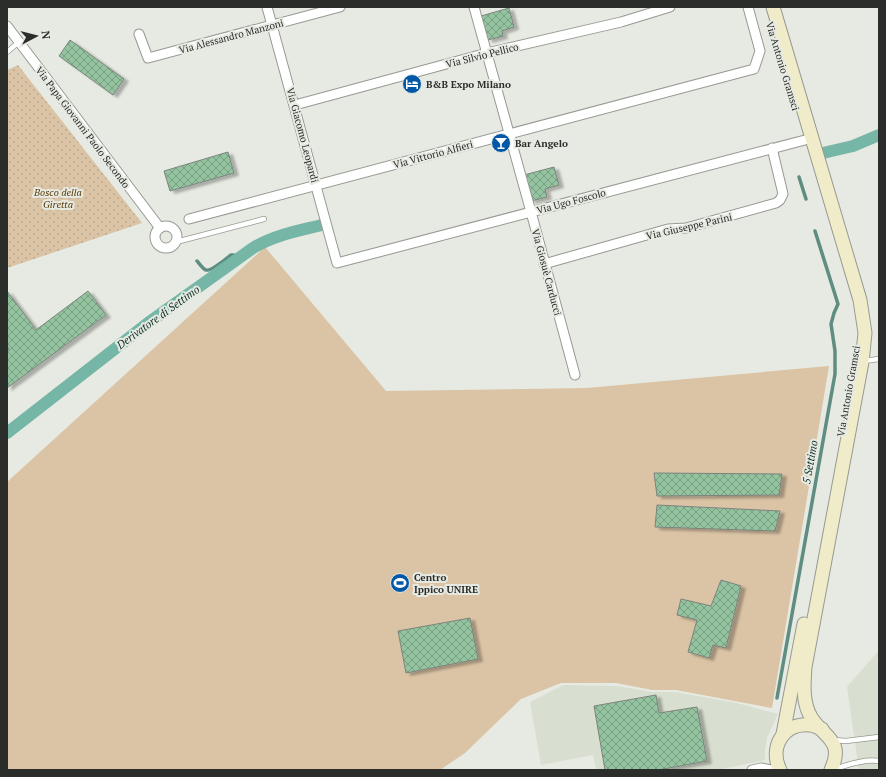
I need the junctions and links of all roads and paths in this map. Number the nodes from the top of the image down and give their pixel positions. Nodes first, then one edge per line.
1 (267, 7) edge
2 (340, 7) edge
3 (474, 7) edge
4 (670, 7) edge
5 (748, 7) edge
6 (764, 7) edge
7 (773, 7) edge
8 (272, 25) junction
9 (7, 26) edge
10 (139, 34) dead end
11 (19, 42) junction
12 (7, 52) edge
13 (487, 53) junction
14 (295, 105) junction
15 (510, 134) junction
16 (804, 140) junction
17 (772, 148) junction
18 (316, 186) junction
19 (531, 212) junction
20 (189, 219) dead end
21 (264, 219) dead end
22 (160, 228) junction
23 (176, 242) junction
24 (337, 263) joint
25 (544, 264) junction
26 (879, 359) edge
27 (862, 362) junction
28 (575, 375) dead end
29 (822, 729) junction
30 (783, 734) junction
31 (879, 737) edge
32 (833, 740) junction
33 (879, 761) edge
34 (752, 770) edge
35 (771, 770) edge
36 (780, 770) edge
37 (832, 770) edge

1 - 8 street, Via Giacomo Leopardi
2 - 8 street, Via Alessandro Manzoni
3 - 13 street, Via Giosuè Carducci
4 - 13 street, Via Silvio Pellico
5 - 15 street, Via Vittorio Alfieri
6 - 16 main road, Via Antonio Gramsci
7 - 27 main road, Via Antonio Gramsci
8 - 10 street, Via Alessandro Manzoni
8 - 14 street, Via Giacomo Leopardi
9 - 11 street, Via Papa Giovanni Paolo Secondo
11 - 12 lane
11 - 22 street, Via Papa Giovanni Paolo Secondo
13 - 14 street, Via Silvio Pellico
13 - 15 street, Via Giosuè Carducci
14 - 18 street, Via Giacomo Leopardi
15 - 18 street, Via Vittorio Alfieri
15 - 19 street, Via Giosuè Carducci
16 - 17 street, Via Ugo Foscolo
16 - 30 main road, Via Antonio Gramsci
17 - 19 street, Via Ugo Foscolo
17 - 25 street, Via Giuseppe Parini
18 - 20 street, Via Vittorio Alfieri
18 - 24 street, Via Giacomo Leopardi
19 - 24 street, Via Ugo Foscolo
19 - 25 street, Via Giosuè Carducci
21 - 23 lane
22 - 23 street
22 - 23 street
25 - 28 street, Via Giosuè Carducci
26 - 27 lane
27 - 29 main road, Via Antonio Gramsci
29 - 30 main road
29 - 32 main road, Via Antonio Gramsci
30 - 36 main road, Via Antonio Gramsci
31 - 32 lane
32 - 37 main road
33 - 37 lane
34 - 35 street

